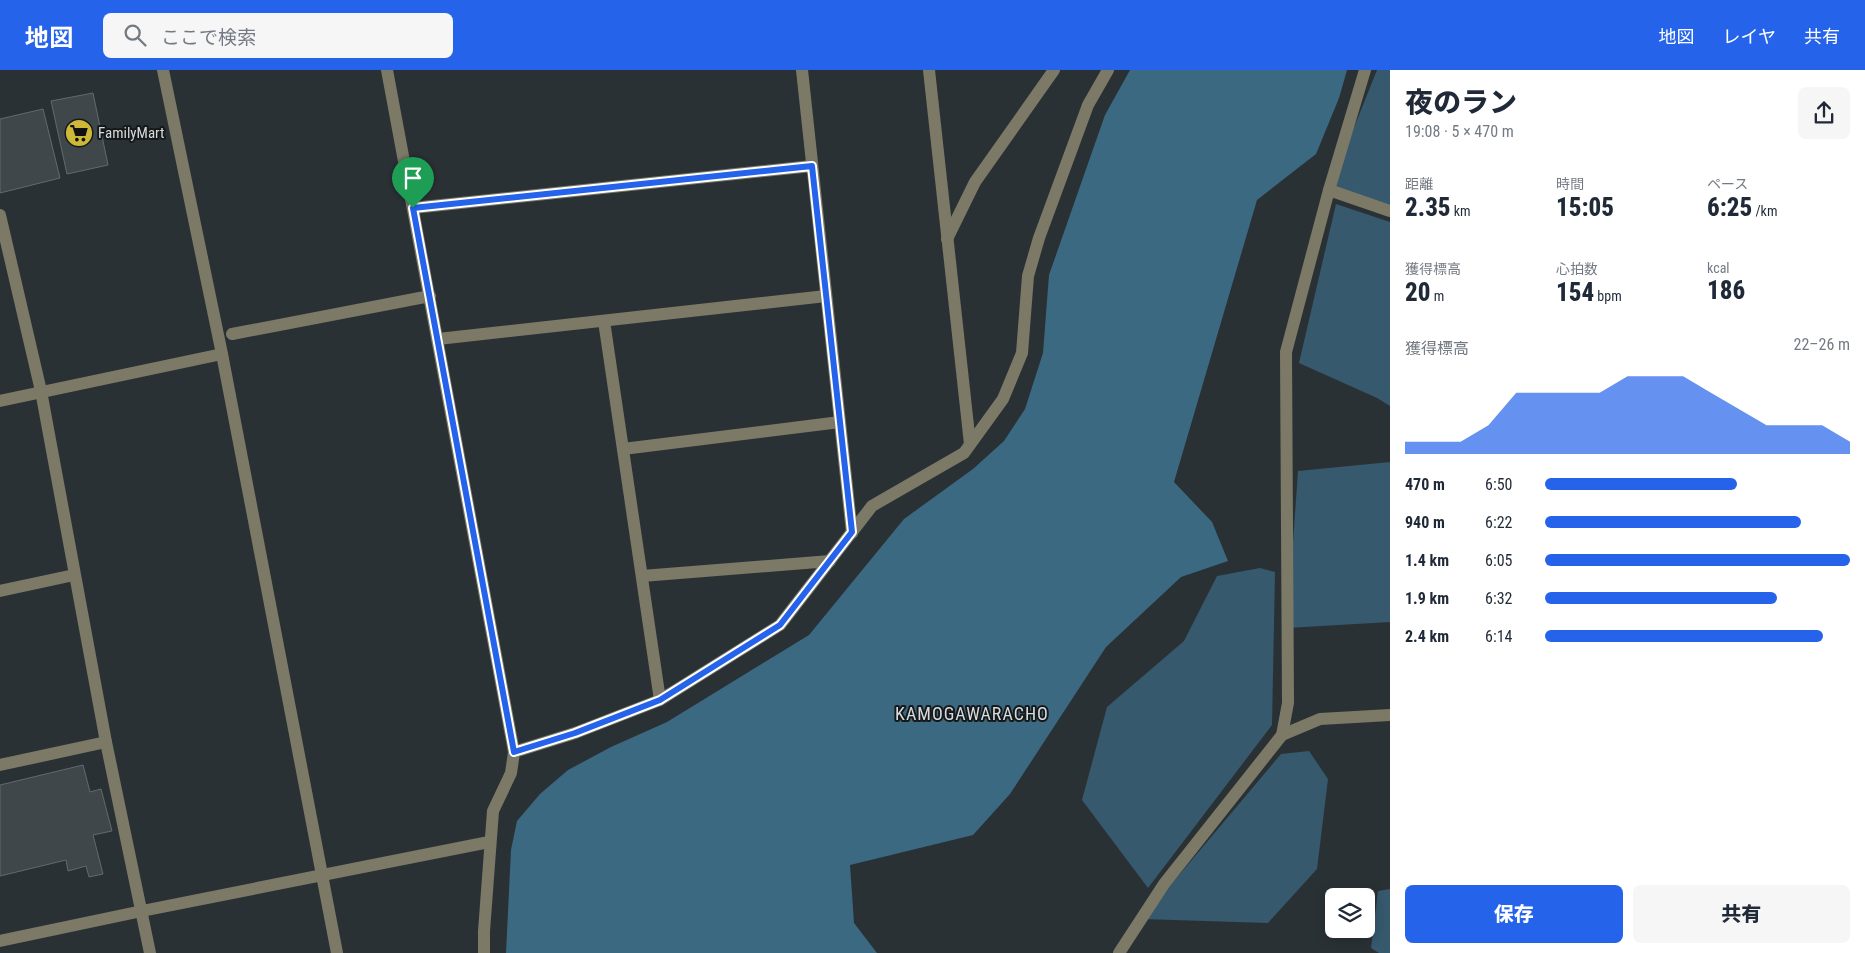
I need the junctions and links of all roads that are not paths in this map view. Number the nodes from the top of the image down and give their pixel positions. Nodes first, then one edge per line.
1 (163, 70) edge
2 (388, 70) edge
3 (802, 70) edge
4 (929, 70) edge
5 (1054, 70) edge
6 (1108, 70) edge
7 (1365, 70) edge
8 (812, 166) junction
9 (1329, 190) junction
10 (413, 208) junction
11 (1390, 211) edge
12 (0, 215) edge
13 (947, 239) junction
14 (430, 296) junction
15 (826, 296) junction
16 (604, 321) junction
17 (232, 334) dead end
18 (438, 339) junction
19 (222, 354) junction
20 (41, 391) junction
21 (0, 400) edge
22 (840, 422) junction
23 (970, 444) junction
24 (623, 449) junction
25 (852, 532) junction
26 (830, 560) junction
27 (74, 575) junction
28 (642, 576) junction
29 (0, 591) edge
30 (660, 700) junction
31 (1390, 716) edge
32 (1282, 735) junction
33 (106, 742) junction
34 (514, 752) junction
35 (0, 765) edge
36 (489, 842) junction
37 (322, 875) junction
38 (142, 911) junction
39 (0, 941) edge
40 (150, 953) edge
41 (337, 953) edge
42 (484, 953) edge
43 (1119, 953) edge

1 - 19 street
2 - 10 street
3 - 8 street
4 - 13 street
5 - 13 street
6 - 23 street
7 - 9 street
8 - 10 street
8 - 15 street
9 - 11 street
9 - 32 street
10 - 14 street
12 - 20 street
13 - 23 street
14 - 17 street
14 - 18 street
15 - 16 street
15 - 22 street
16 - 18 street
16 - 24 street
18 - 34 street
19 - 20 street
19 - 37 street
20 - 21 street
20 - 27 street
22 - 24 street
22 - 25 street
23 - 25 street
24 - 28 street
25 - 26 street
26 - 28 street
26 - 30 street
27 - 29 street
27 - 33 street
28 - 30 street
30 - 34 street
31 - 32 street
32 - 43 street
33 - 35 street
33 - 38 street
34 - 36 street
36 - 37 street
36 - 42 street
37 - 38 street
37 - 41 street
38 - 39 street
38 - 40 street

